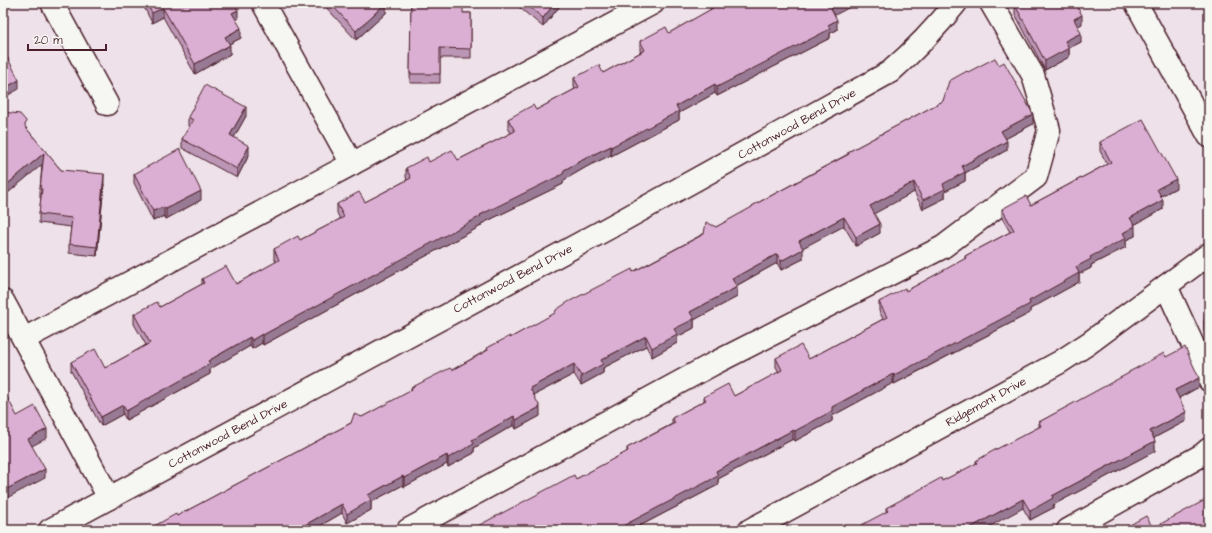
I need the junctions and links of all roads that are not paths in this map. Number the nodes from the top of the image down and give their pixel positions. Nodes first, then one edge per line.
1 (52, 3) edge
2 (263, 3) edge
3 (653, 3) edge
4 (956, 3) edge
5 (991, 3) edge
6 (1136, 3) edge
7 (107, 104) dead end
8 (1209, 136) edge
9 (352, 164) junction
10 (1209, 254) edge
11 (1166, 286) junction
12 (3, 301) edge
13 (24, 339) junction
14 (1209, 380) edge
15 (1209, 449) edge
16 (110, 498) junction
17 (50, 530) edge
18 (408, 530) edge
19 (750, 530) edge
20 (1068, 530) edge

1 - 7 street
2 - 9 street
3 - 9 street
4 - 16 street, Cottonwood Bend Drive
5 - 18 street
6 - 8 street
9 - 13 street
10 - 11 street, Ridgemont Drive
11 - 14 street
11 - 19 street, Ridgemont Drive
12 - 13 street
13 - 16 street
15 - 20 street
16 - 17 street, Cottonwood Bend Drive

